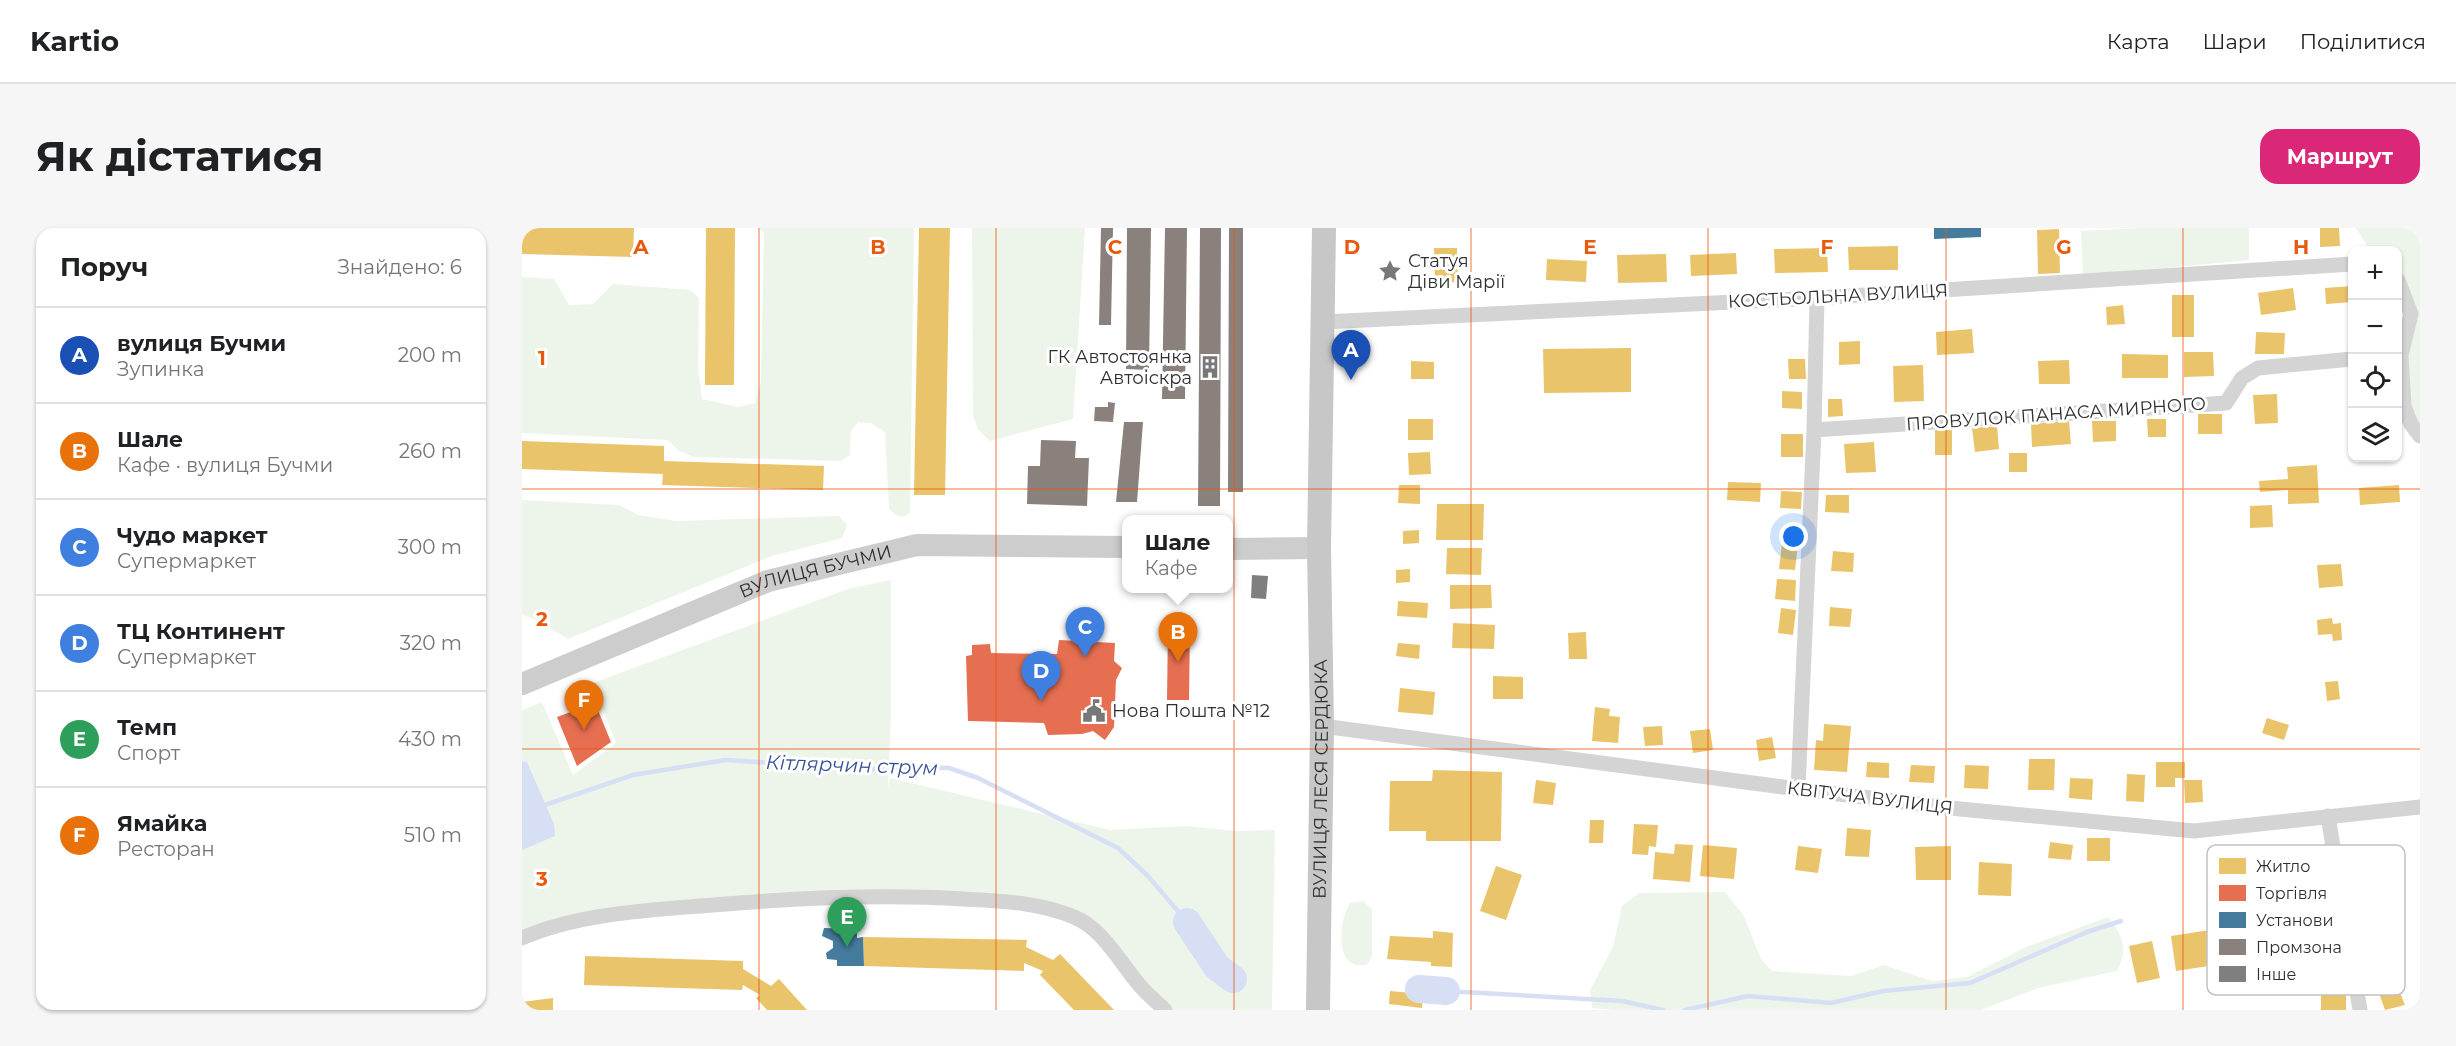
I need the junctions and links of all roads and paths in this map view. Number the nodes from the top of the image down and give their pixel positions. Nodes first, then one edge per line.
1 (1324, 228) edge
2 (2348, 264) edge
3 (2402, 292) edge
4 (1817, 298) junction
5 (1323, 322) junction
6 (2399, 354) edge
7 (2348, 359) edge
8 (2402, 386) edge
9 (1814, 430) junction
10 (2420, 436) edge
11 (1122, 547) edge
12 (1319, 548) junction
13 (1233, 549) edge
14 (522, 684) edge
15 (1322, 726) junction
16 (1798, 789) junction
17 (2418, 803) edge
18 (2328, 816) junction
19 (2333, 845) edge
20 (522, 938) edge
21 (2358, 995) edge
22 (1166, 1010) edge
23 (1318, 1010) edge
24 (2360, 1010) edge

1 - 5 main road, ВУЛИЦЯ ЛЕСЯ СЕРДЮКА
2 - 4 street, КОСТЬОЛЬНА ВУЛИЦЯ
3 - 6 street
4 - 5 street, КОСТЬОЛЬНА ВУЛИЦЯ
4 - 9 street
5 - 12 main road, ВУЛИЦЯ ЛЕСЯ СЕРДЮКА
7 - 9 street, ПРОВУЛОК ПАНАСА МИРНОГО
8 - 10 street
9 - 16 street
11 - 14 street, ВУЛИЦЯ БУЧМИ
12 - 13 street
12 - 15 main road, ВУЛИЦЯ ЛЕСЯ СЕРДЮКА
15 - 16 street, КВІТУЧА ВУЛИЦЯ
15 - 23 main road, ВУЛИЦЯ ЛЕСЯ СЕРДЮКА
16 - 18 street, КВІТУЧА ВУЛИЦЯ
17 - 18 street, КВІТУЧА ВУЛИЦЯ
18 - 19 street
20 - 22 street
21 - 24 street

